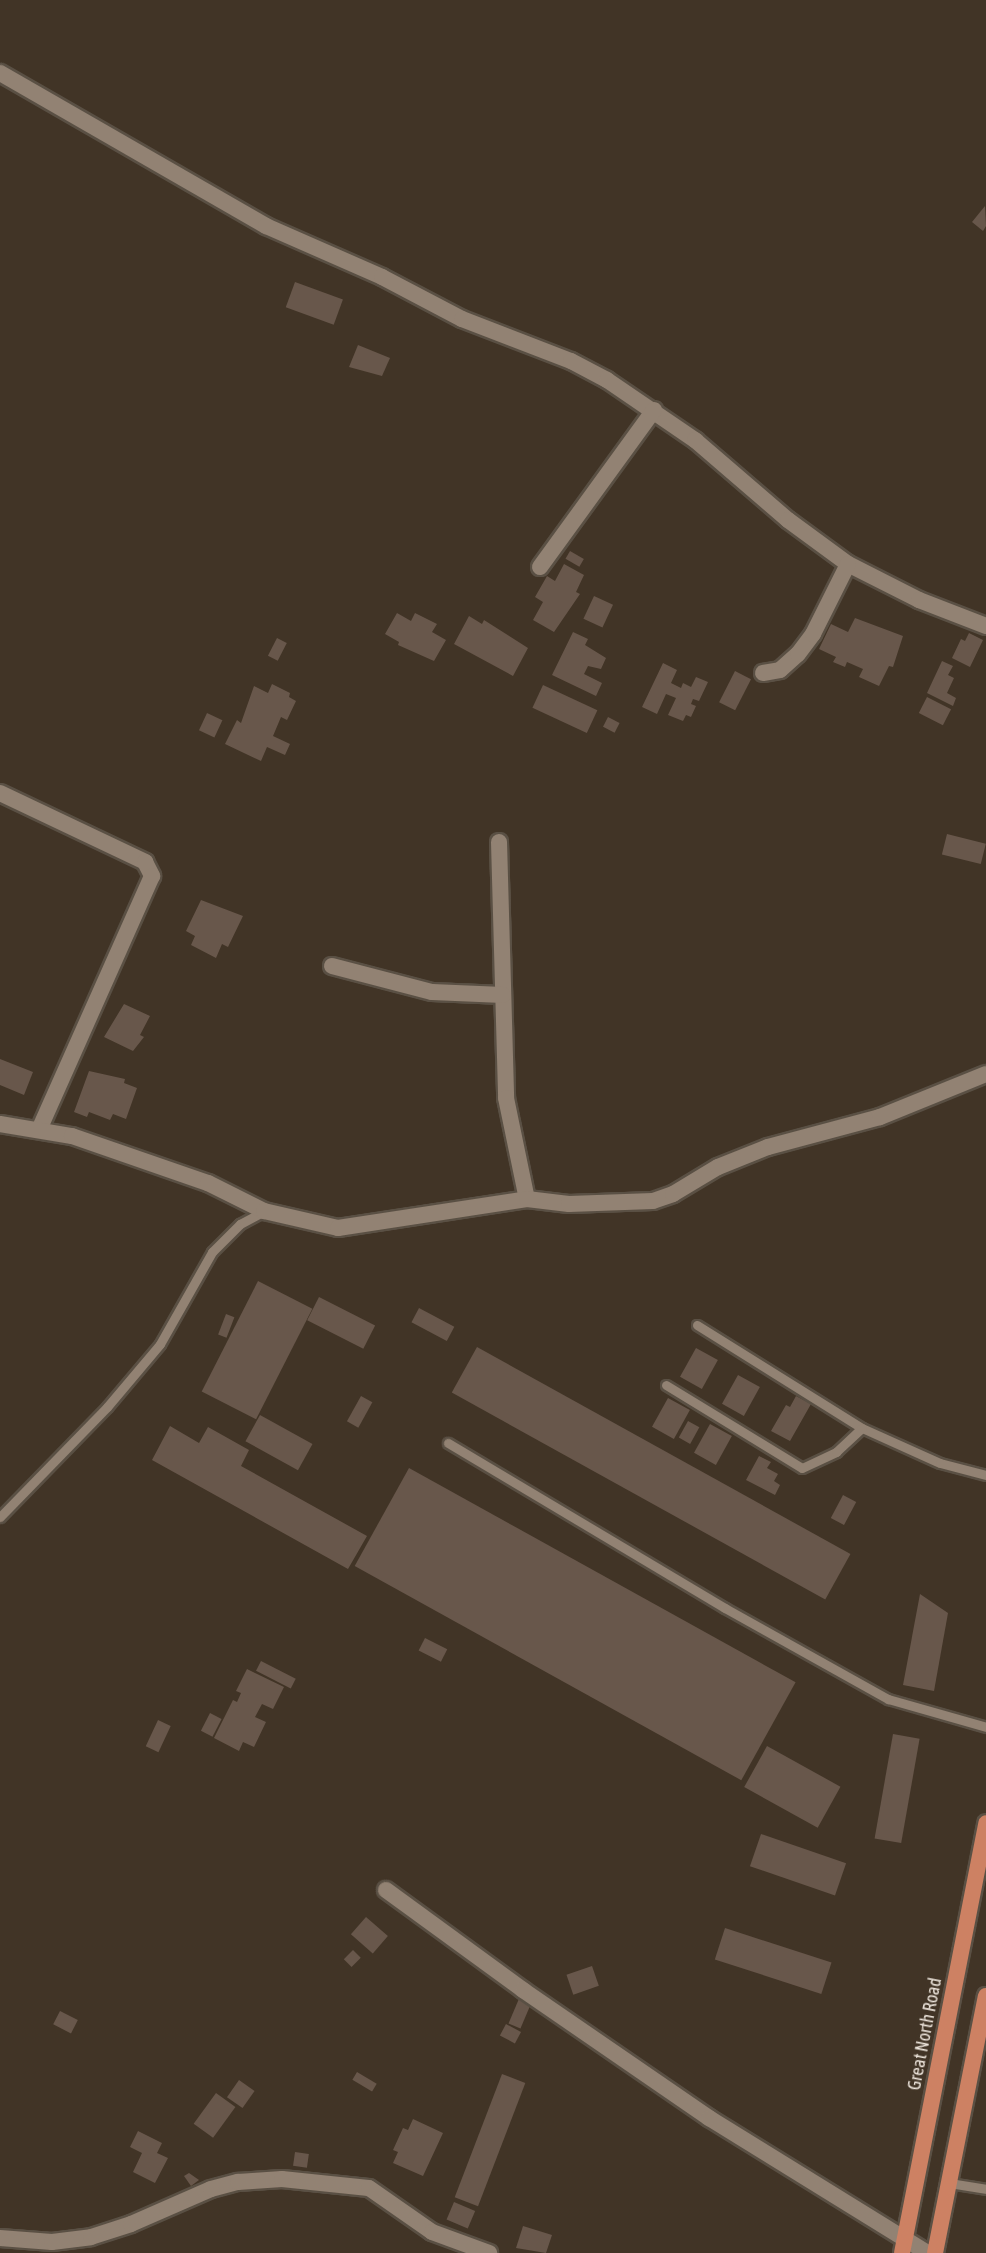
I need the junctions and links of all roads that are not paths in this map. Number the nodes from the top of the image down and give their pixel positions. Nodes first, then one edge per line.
1 (0, 74) edge
2 (654, 410) junction
3 (848, 564) junction
4 (540, 567) dead end
5 (986, 626) edge
6 (763, 673) dead end
7 (0, 793) edge
8 (500, 842) dead end
9 (332, 966) dead end
10 (503, 995) junction
11 (986, 1074) edge
12 (0, 1124) edge
13 (39, 1130) junction
14 (527, 1199) junction
15 (264, 1211) junction
16 (697, 1325) dead end
17 (666, 1385) dead end
18 (862, 1428) junction
19 (448, 1443) dead end
20 (986, 1475) edge
21 (0, 1517) edge
22 (986, 1727) edge
23 (986, 1823) edge
24 (386, 1890) dead end
25 (986, 1996) edge
26 (949, 2183) junction
27 (986, 2189) edge
28 (91, 2236) junction
29 (0, 2238) edge
30 (903, 2246) edge
31 (60, 2253) edge
32 (489, 2253) edge
33 (928, 2253) edge
34 (935, 2253) edge

1 - 2 street
2 - 3 street
2 - 4 street
3 - 5 street
3 - 6 street
7 - 13 street
8 - 10 street
9 - 10 street
10 - 14 street
11 - 14 street
12 - 13 street
13 - 15 street
14 - 15 street
15 - 21 lane
16 - 18 lane
17 - 18 lane
18 - 20 lane
19 - 22 lane
23 - 30 highway, Great North Road
24 - 30 street
25 - 26 highway
26 - 27 lane
26 - 34 highway
28 - 29 street
28 - 31 street
28 - 32 street
30 - 33 street

